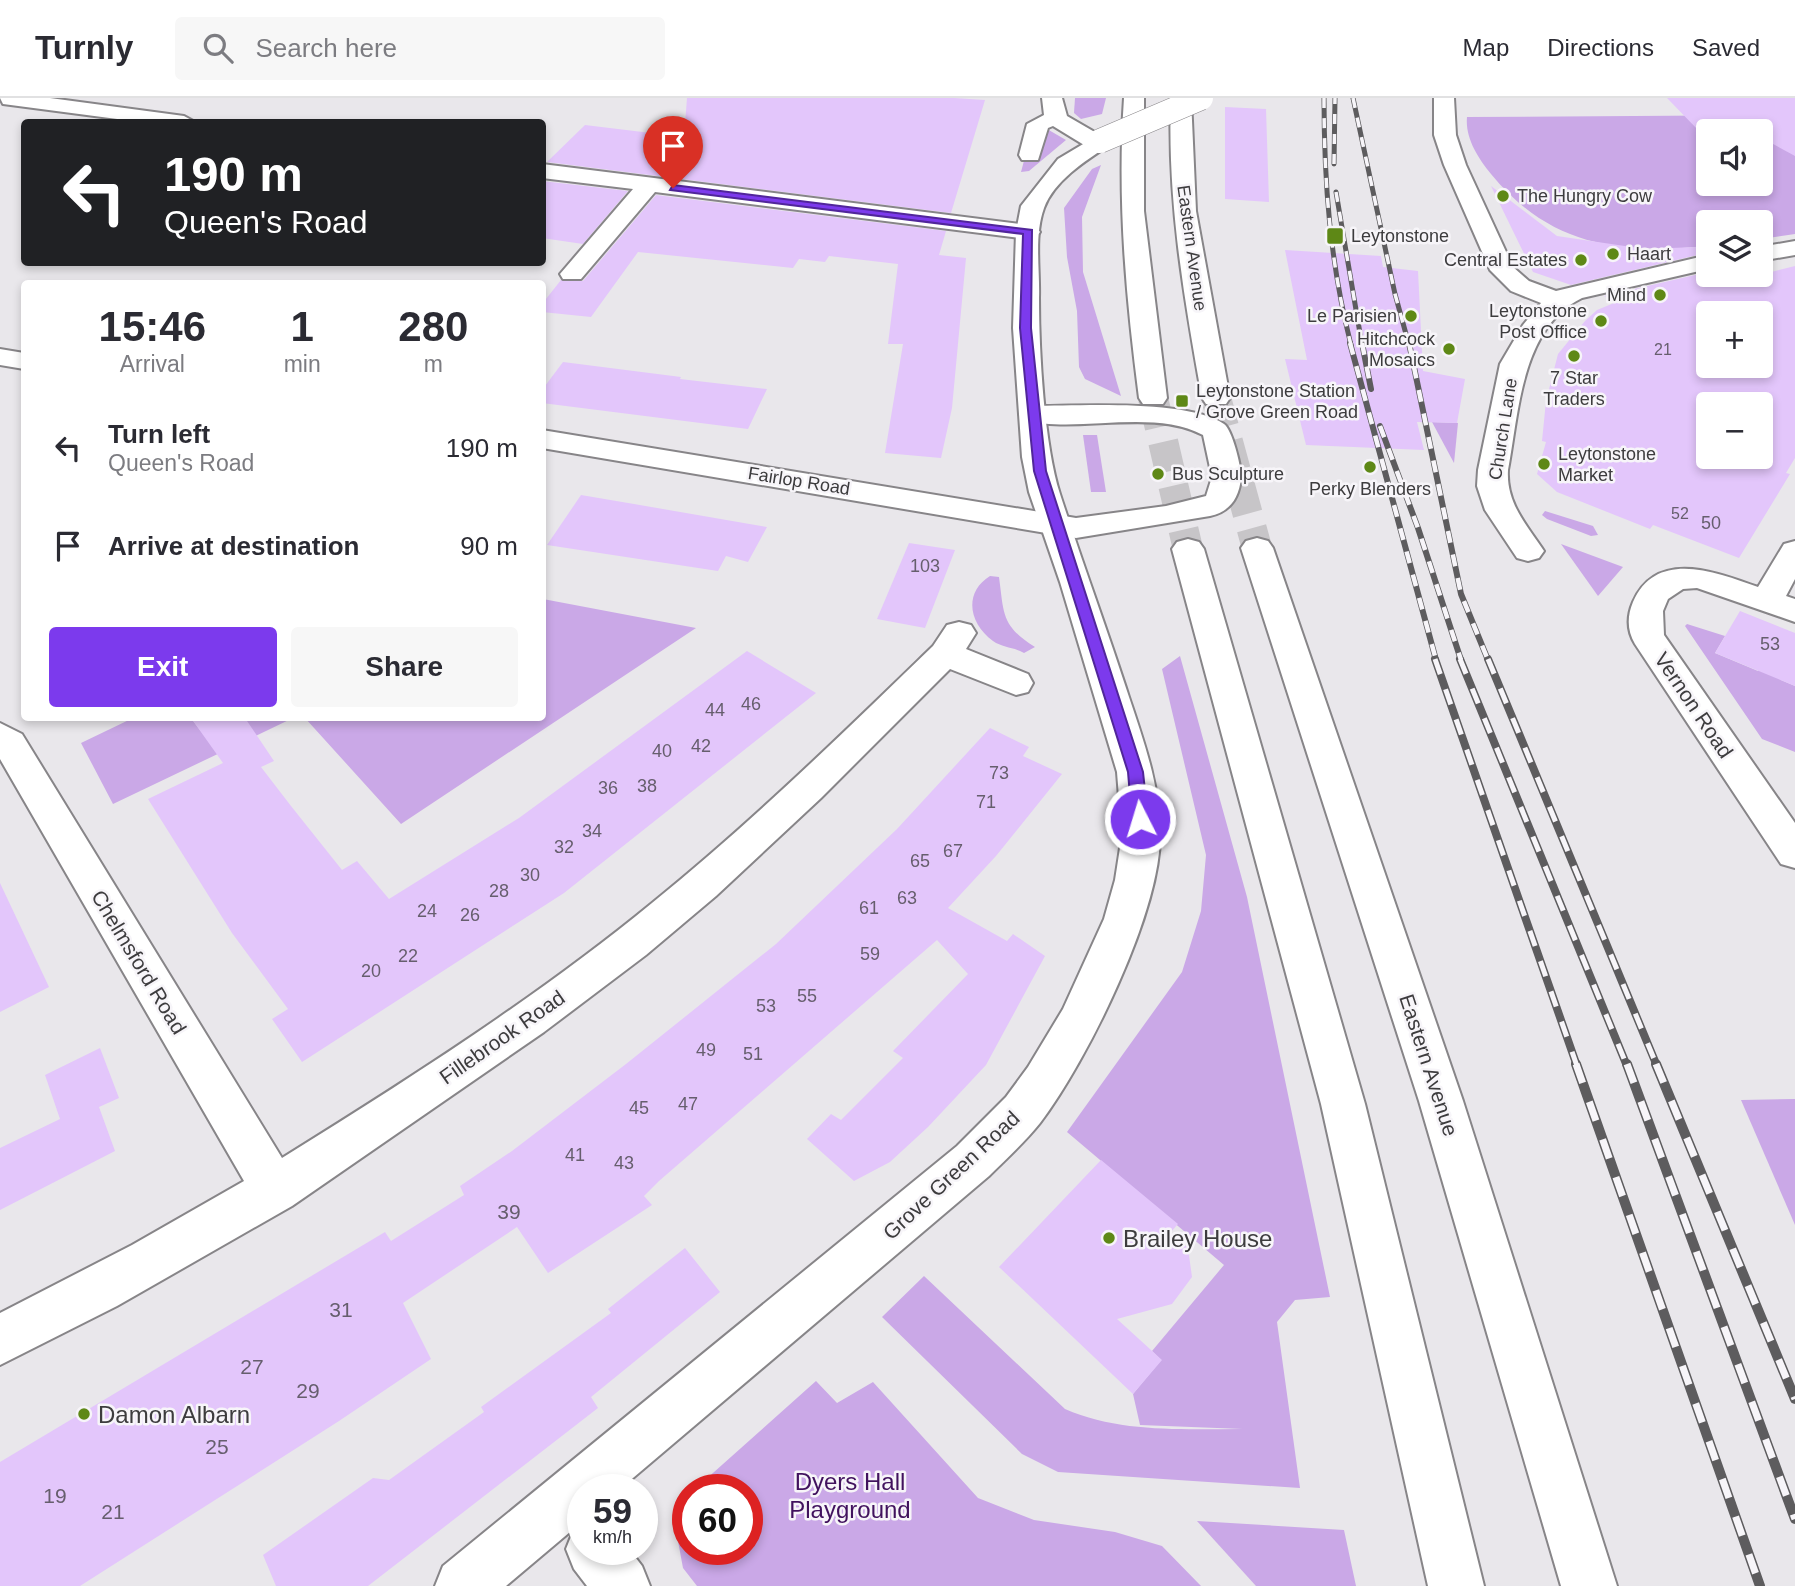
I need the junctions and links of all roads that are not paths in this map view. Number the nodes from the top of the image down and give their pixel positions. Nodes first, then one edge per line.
1 (3, 98) edge
2 (1134, 98) edge
3 (1181, 98) edge
4 (1201, 98) edge
5 (1444, 98) edge
6 (1054, 108) edge
7 (161, 119) edge
8 (1099, 142) junction
9 (1030, 155) dead end
10 (546, 172) edge
11 (649, 185) junction
12 (1028, 232) junction
13 (1795, 248) edge
14 (1773, 252) edge
15 (1696, 265) edge
16 (572, 274) dead end
17 (1557, 300) junction
18 (0, 357) edge
19 (21, 360) edge
20 (1153, 398) tunnel mouth
21 (1216, 398) tunnel mouth
22 (1033, 414) junction
23 (546, 440) edge
24 (1055, 526) junction
25 (1257, 548) tunnel mouth
26 (1188, 549) tunnel mouth
27 (1528, 551) dead end
28 (1795, 551) edge
29 (1781, 606) edge
30 (1016, 683) dead end
31 (0, 736) edge
32 (1795, 853) edge
33 (275, 1190) junction
34 (0, 1340) edge
35 (624, 1474) edge
36 (567, 1523) edge
37 (606, 1565) edge
38 (463, 1586) edge
39 (622, 1586) edge
40 (1456, 1586) edge
41 (1589, 1586) edge

1 - 7 main road
2 - 20 main road
3 - 21 main road, Eastern Avenue
4 - 8 main road, Grove Green Road, bridge
5 - 17 main road
6 - 8 main road
6 - 9 main road
8 - 12 main road, Grove Green Road
10 - 11 main road
11 - 12 main road
11 - 16 main road
12 - 22 main road, Grove Green Road
13 - 14 main road
15 - 17 main road
17 - 27 main road, Church Lane
18 - 19 main road
22 - 24 main road, Grove Green Road
22 - 24 main road
23 - 24 main road, Fairlop Road
24 - 35 main road, Grove Green Road
25 - 41 main road, Eastern Avenue
26 - 40 main road
28 - 29 main road
29 - 32 main road, Vernon Road
30 - 33 main road, Fillebrook Road
31 - 33 main road, Chelmsford Road
33 - 34 main road, Fillebrook Road
36 - 38 main road, Grove Green Road
37 - 39 main road

